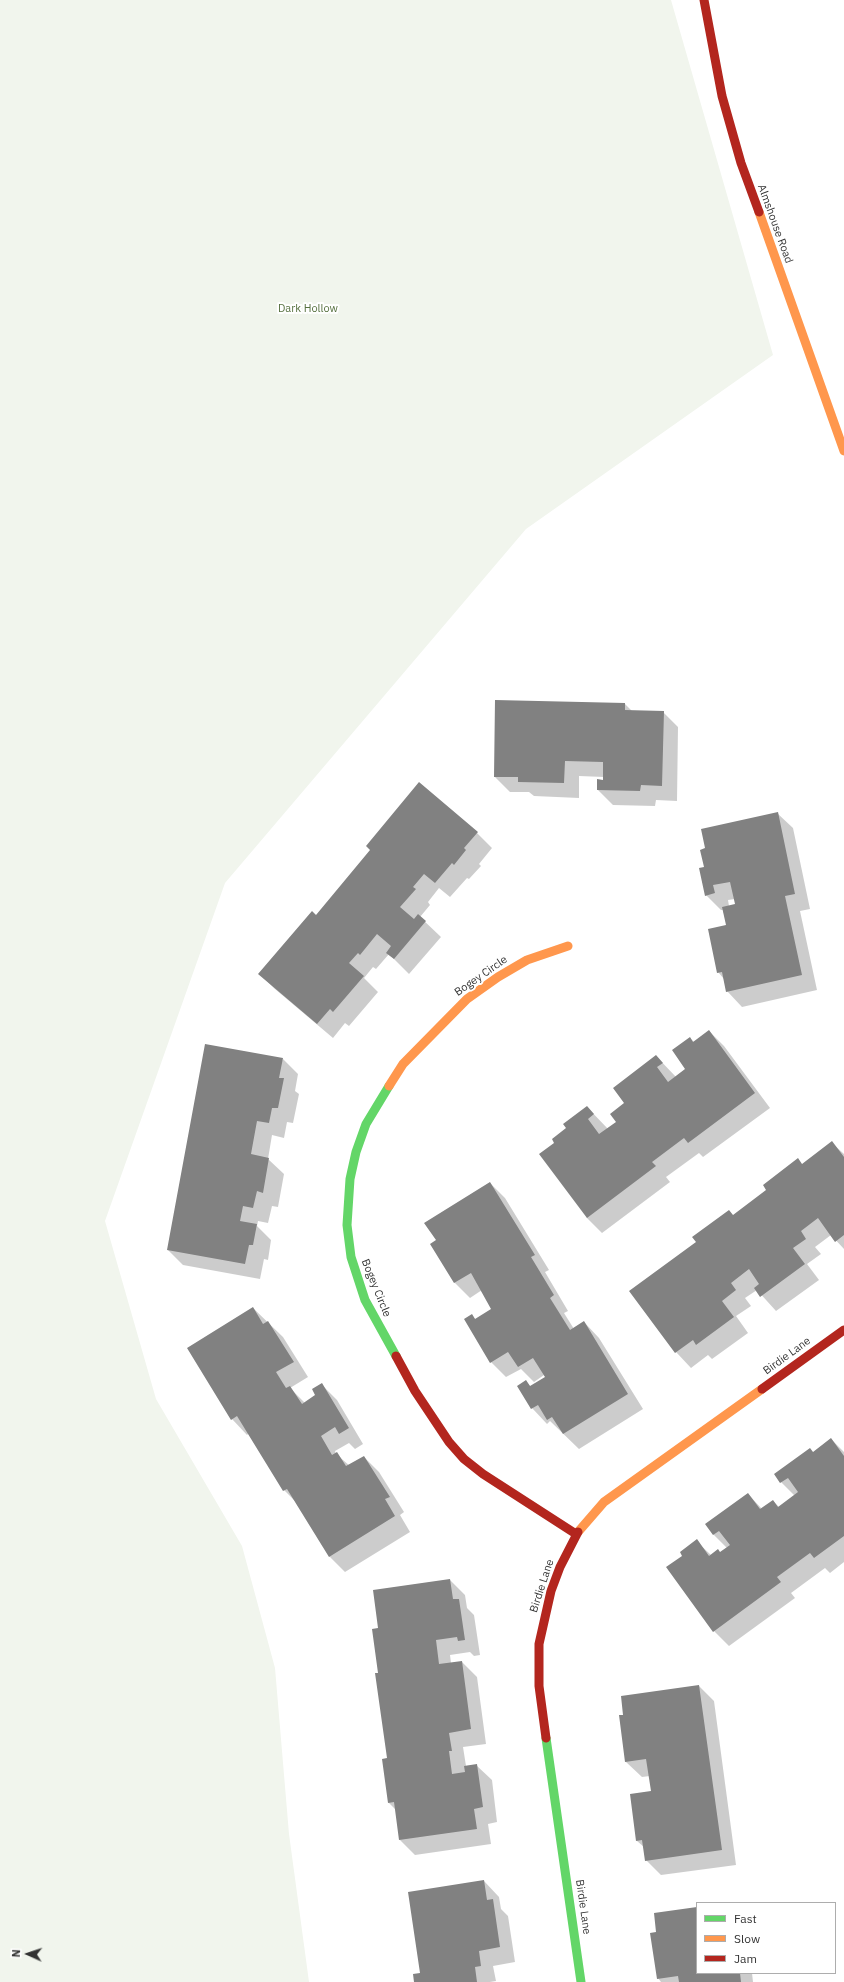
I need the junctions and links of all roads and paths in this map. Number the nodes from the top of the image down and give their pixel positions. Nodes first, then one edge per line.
1 (704, 0) edge
2 (844, 451) edge
3 (568, 946) dead end
4 (844, 1330) edge
5 (576, 1534) junction
6 (582, 1982) edge

1 - 2 street, Almshouse Road
3 - 5 street, Bogey Circle
4 - 5 street, Birdie Lane
5 - 6 street, Birdie Lane

